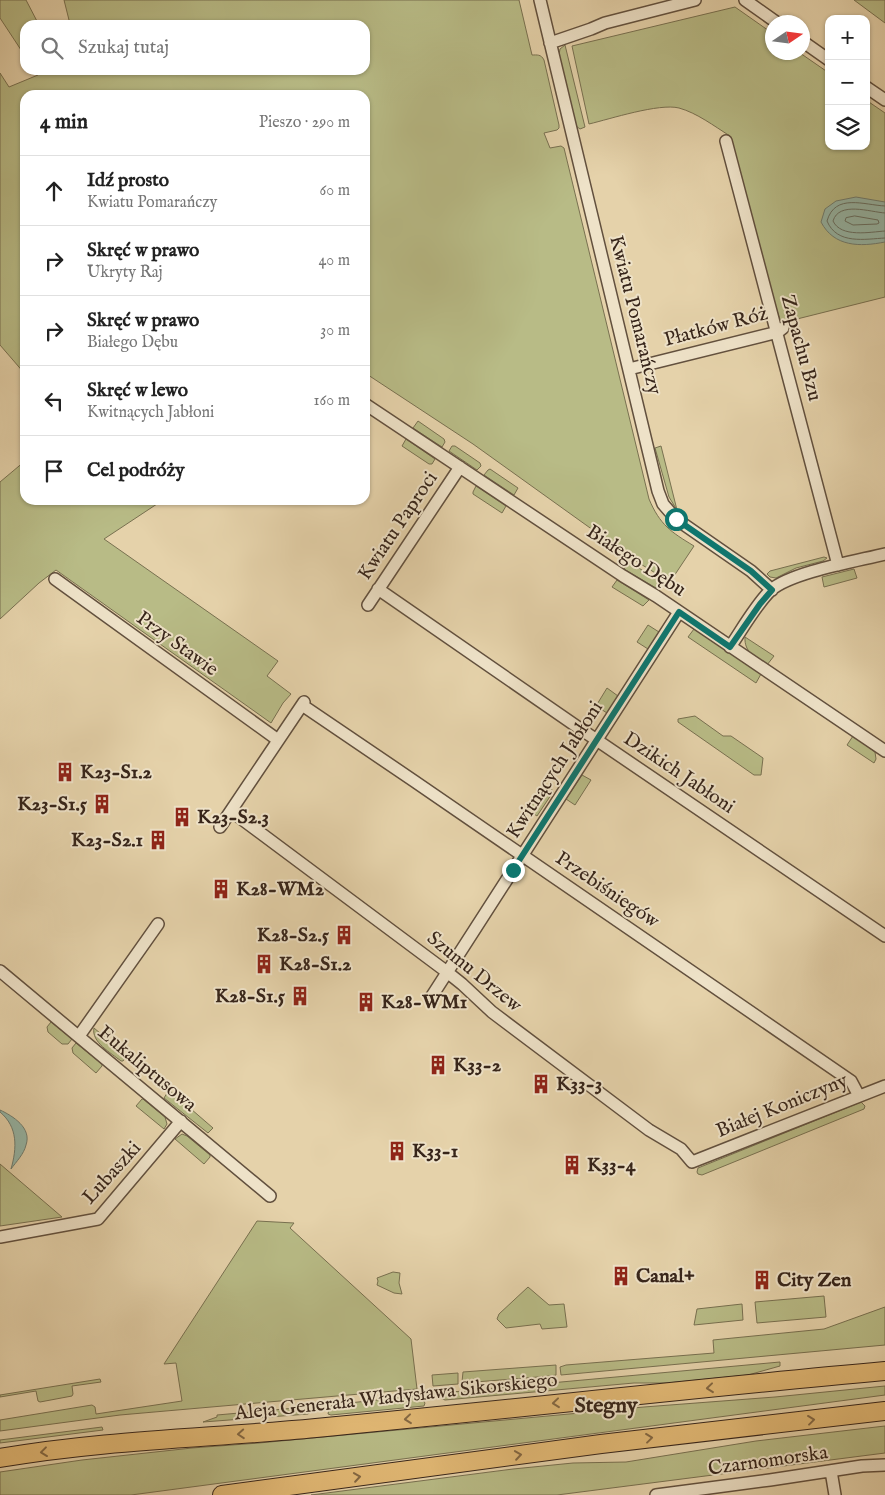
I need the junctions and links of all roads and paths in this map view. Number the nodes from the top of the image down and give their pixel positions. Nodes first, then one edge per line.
1 (540, 0) edge
2 (695, 0) edge
3 (745, 0) edge
4 (766, 15) edge
5 (550, 43) junction
6 (810, 47) edge
7 (825, 57) edge
8 (870, 90) edge
9 (885, 100) edge
10 (726, 140) dead end
11 (780, 330) junction
12 (629, 369) junction
13 (370, 407) edge
14 (460, 467) junction
15 (885, 554) edge
16 (838, 566) junction
17 (55, 578) dead end
18 (378, 589) junction
19 (772, 590) junction
20 (368, 605) dead end
21 (679, 612) junction
22 (730, 647) junction
23 (278, 740) junction
24 (596, 740) junction
25 (885, 751) edge
26 (232, 811) junction
27 (220, 827) dead end
28 (522, 856) junction
29 (158, 924) dead end
30 (885, 936) edge
31 (0, 971) edge
32 (447, 972) junction
33 (430, 999) dead end
34 (79, 1036) junction
35 (885, 1086) edge
36 (859, 1096) junction
37 (181, 1122) junction
38 (692, 1162) joint
39 (270, 1196) dead end
40 (0, 1237) edge
41 (885, 1371) edge
42 (885, 1411) edge
43 (0, 1458) edge
44 (885, 1465) edge
45 (832, 1471) junction
46 (711, 1492) edge
47 (222, 1495) edge
48 (656, 1495) edge
49 (835, 1495) edge

1 - 5 street, Kwiatu Pomarańczy
2 - 5 street
3 - 4 street
5 - 12 street, Kwiatu Pomarańczy
6 - 7 street
8 - 9 street
10 - 11 street, Zapachu Bzu
11 - 12 street, Płatków Róż
11 - 16 street, Zapachu Bzu
12 - 19 street, Kwiatu Pomarańczy
13 - 14 street, Białego Dębu
14 - 18 street, Kwiatu Paproci
14 - 21 street, Białego Dębu
15 - 16 street
16 - 19 street
17 - 23 street, Przy Stawie
18 - 20 street, Kwiatu Paproci
18 - 24 street, Dzikich Jabłoni
19 - 22 street
21 - 22 street, Białego Dębu
21 - 24 street, Kwitnących Jabłoni
22 - 25 street, Białego Dębu
23 - 26 street
23 - 28 street, Przebiśniegów
24 - 28 street, Kwitnących Jabłoni
24 - 30 street, Dzikich Jabłoni
26 - 27 street
26 - 32 street, Szumu Drzew
28 - 32 street, Kwitnących Jabłoni
28 - 36 street, Przebiśniegów
29 - 34 street
31 - 34 street, Eukaliptusowa
32 - 33 street, Kwitnących Jabłoni
32 - 38 street, Szumu Drzew
34 - 37 street, Eukaliptusowa
35 - 36 street, Białej Koniczyny
36 - 38 street, Białej Koniczyny
37 - 39 street, Eukaliptusowa
37 - 40 street, Lubaszki
41 -> 43 main road, Aleja Generała Władysława Sikorskiego
47 -> 42 main road
44 - 45 street, Czarnomorska
45 - 46 street, Czarnomorska
45 - 49 street
46 - 48 street, Czarnomorska

